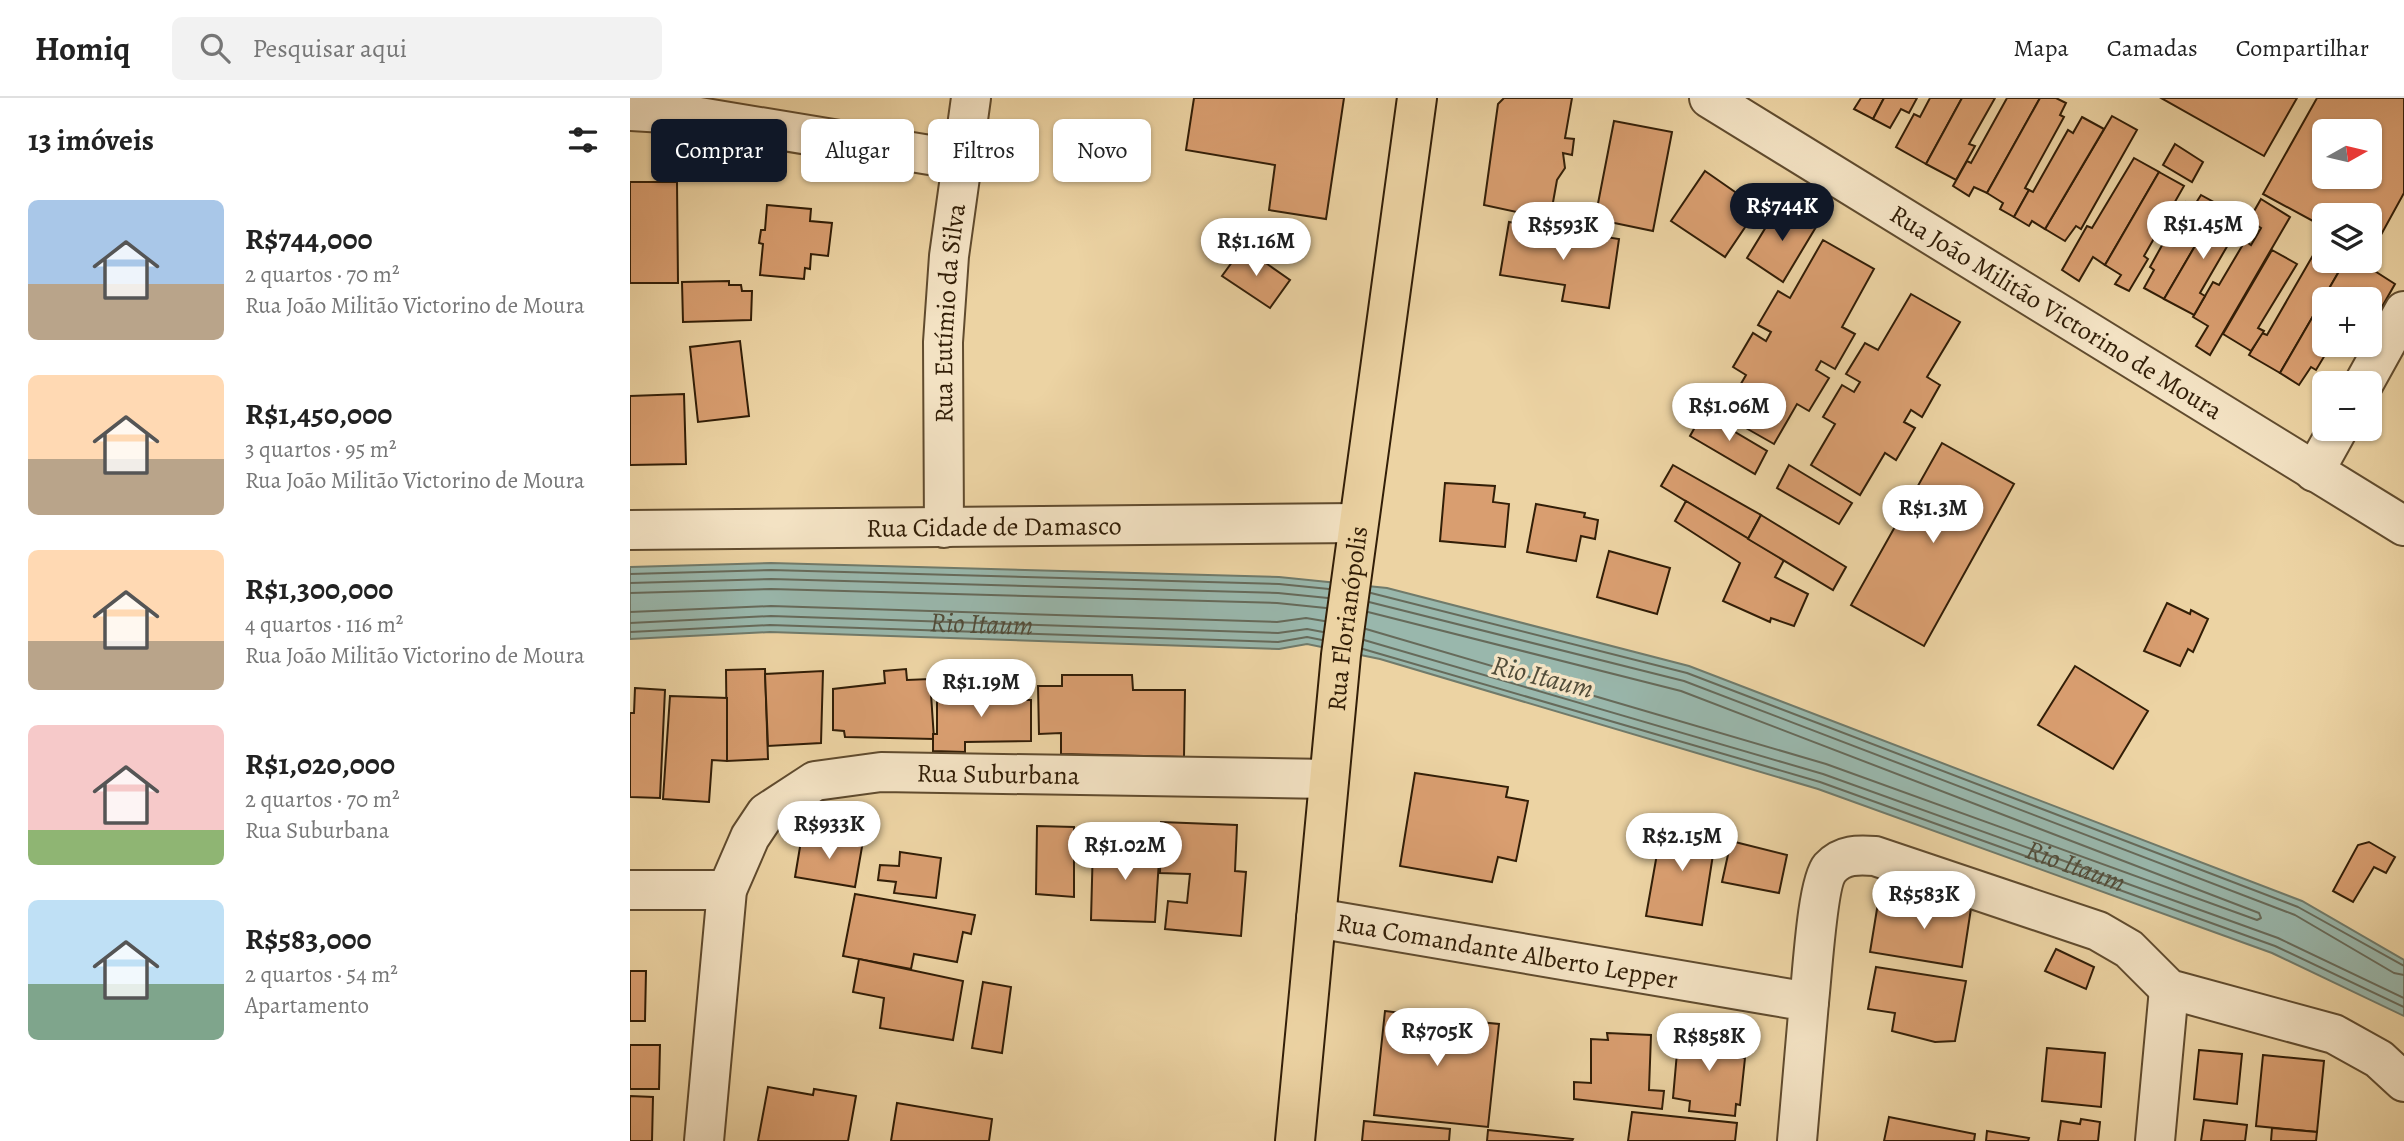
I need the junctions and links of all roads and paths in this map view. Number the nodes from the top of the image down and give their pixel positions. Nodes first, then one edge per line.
1 (971, 98) edge
2 (1417, 98) edge
3 (1709, 98) edge
4 (630, 111) edge
5 (967, 119) edge
6 (928, 155) edge
7 (957, 182) edge
8 (2404, 311) edge
9 (2371, 371) edge
10 (2331, 441) edge
11 (2314, 472) junction
12 (1359, 523) junction
13 (2404, 526) edge
14 (944, 528) junction
15 (630, 530) edge
16 (1329, 779) junction
17 (630, 890) edge
18 (727, 890) junction
19 (1316, 918) junction
20 (2169, 989) junction
21 (1810, 1002) junction
22 (2404, 1082) edge
23 (704, 1141) edge
24 (1294, 1141) edge
25 (1797, 1141) edge
26 (2155, 1141) edge

1 - 5 street, Rua Eutímio da Silva
2 - 12 main road, Rua Florianópolis
3 - 11 street, Rua João Militão Victorino de Moura
4 - 6 street
7 - 14 street, Rua Eutímio da Silva
8 - 9 street
10 - 11 street
11 - 13 street, Rua João Militão Victorino de Moura
12 - 14 street, Rua Cidade de Damasco
12 - 16 main road, Rua Florianópolis
14 - 15 street, Rua Cidade de Damasco
16 - 18 street, Rua Suburbana
16 - 19 main road, Rua Florianópolis
17 - 18 street
18 - 23 street, Rua Suburbana
19 - 21 street, Rua Comandante Alberto Lepper
19 - 24 main road, Rua Florianópolis
20 - 21 street
20 - 22 street
20 - 26 street
21 - 25 street

